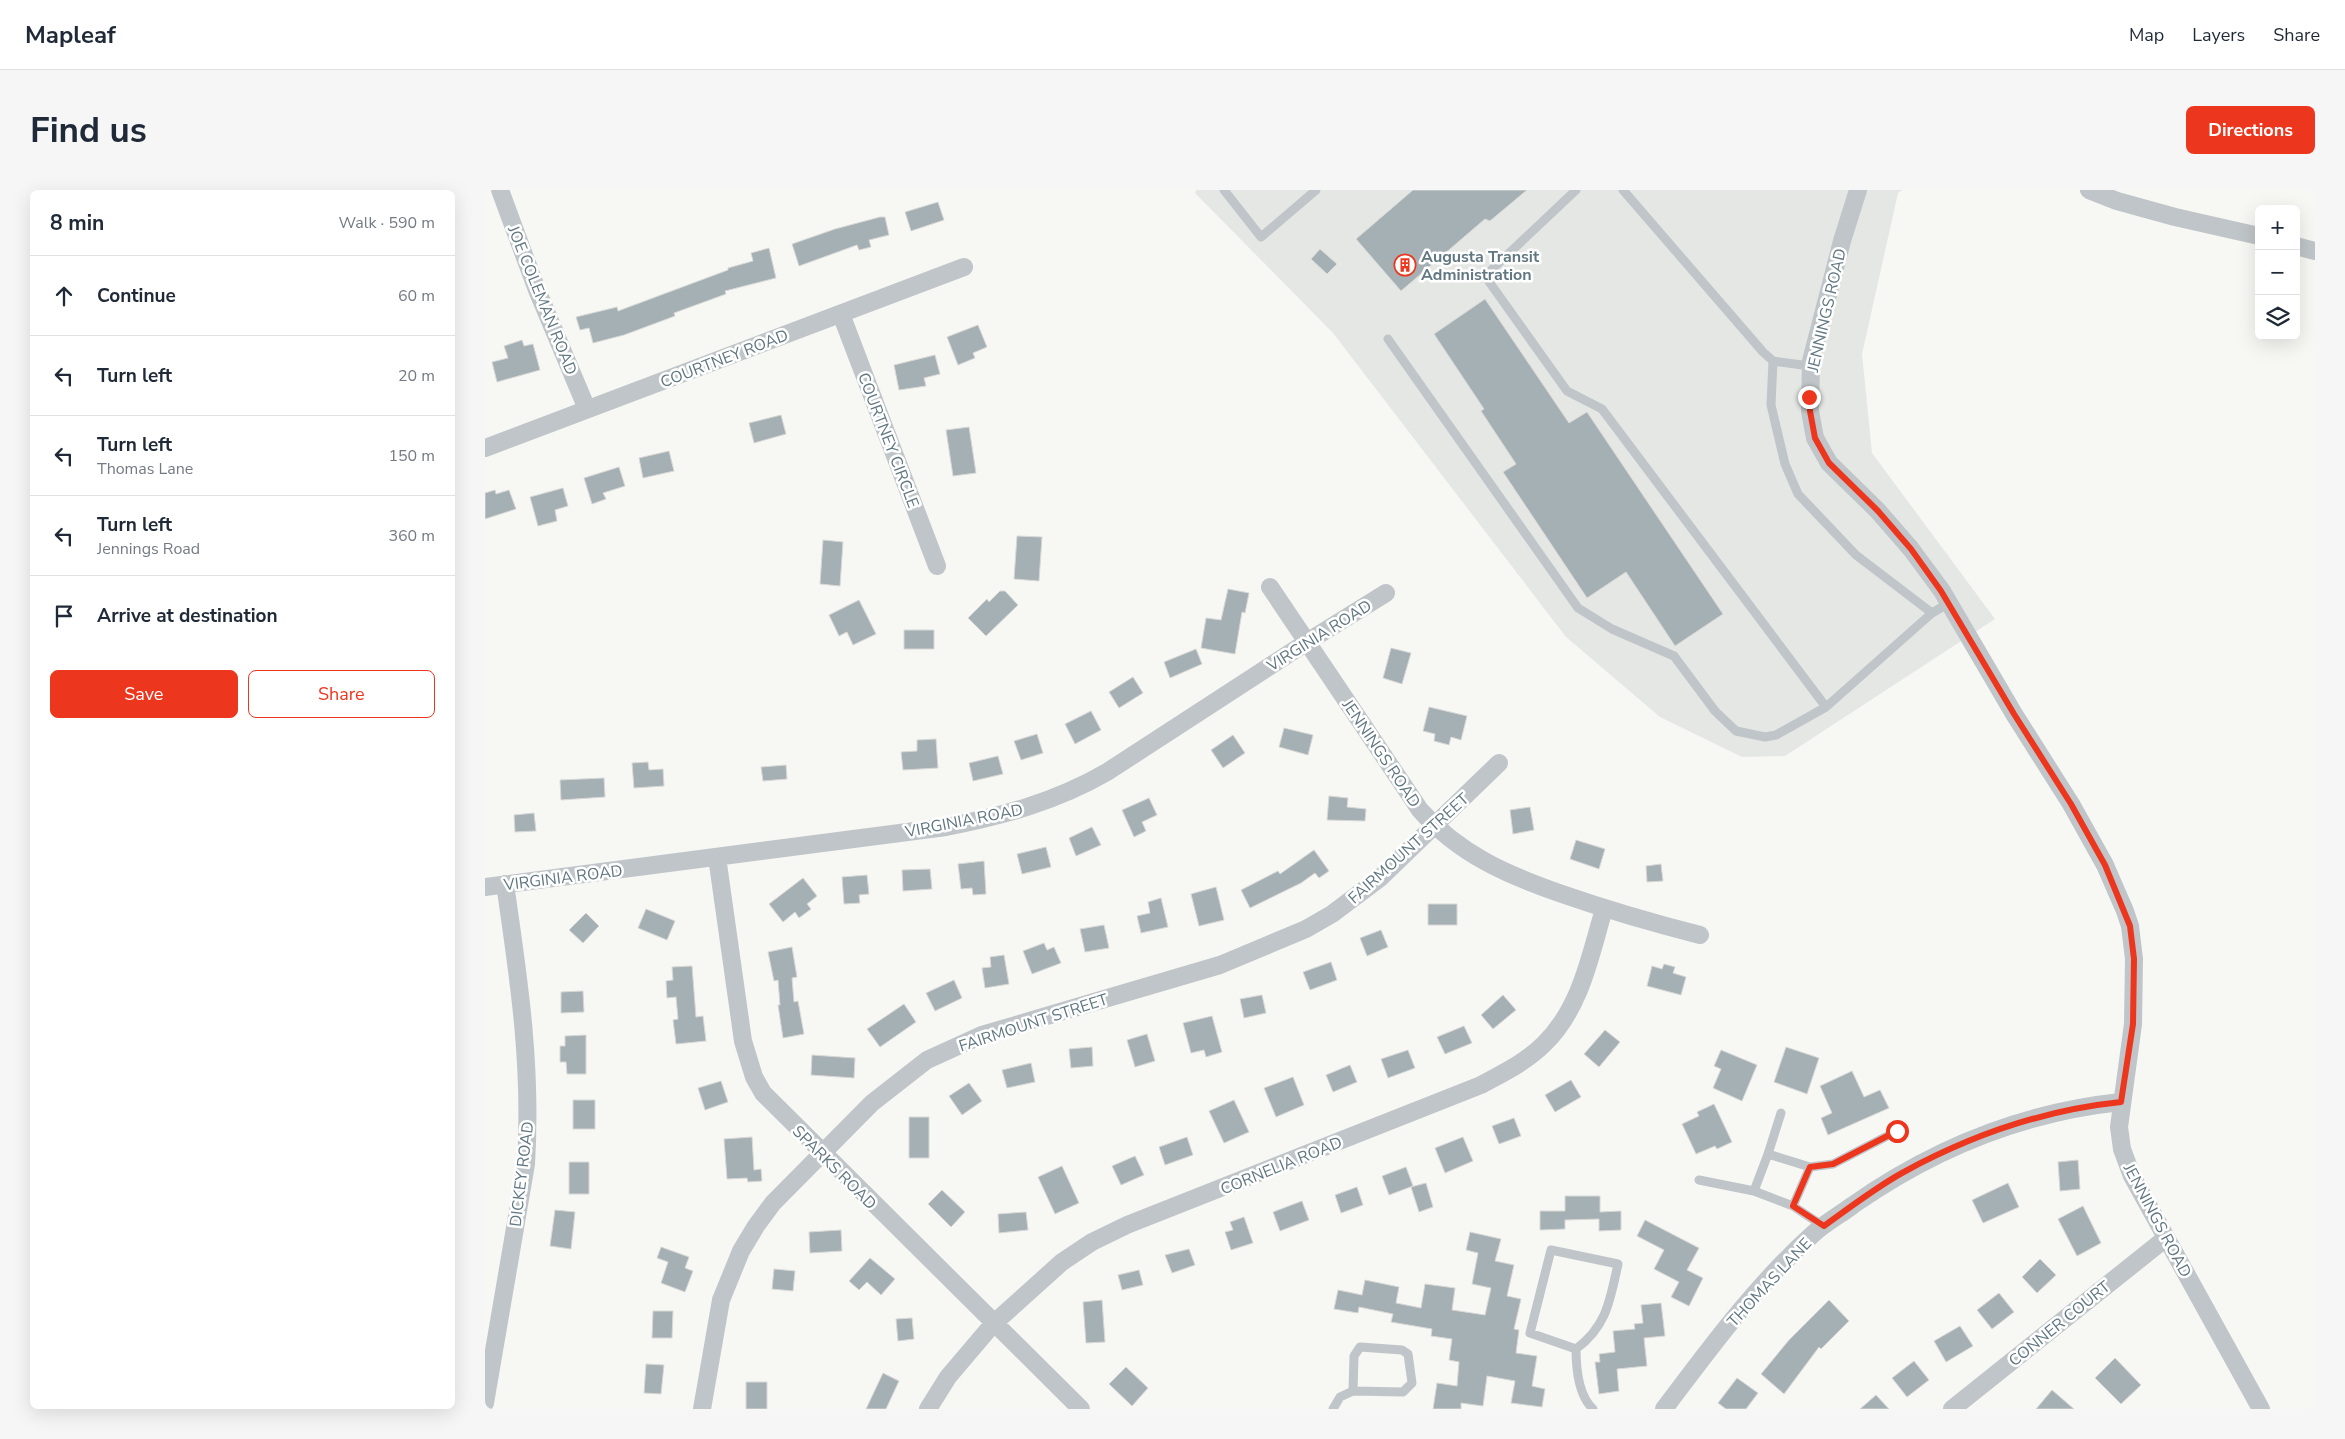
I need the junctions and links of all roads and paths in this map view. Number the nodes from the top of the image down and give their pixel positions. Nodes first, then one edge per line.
1 (500, 190) edge
2 (1224, 190) edge
3 (1316, 190) edge
4 (1576, 190) edge
5 (1623, 190) edge
6 (1858, 190) edge
7 (2089, 190) edge
8 (2255, 235) edge
9 (2300, 247) edge
10 (2315, 251) edge
11 (964, 267) dead end
12 (841, 314) junction
13 (1388, 339) dead end
14 (1773, 360) junction
15 (1810, 366) junction
16 (587, 410) junction
17 (485, 448) edge
18 (937, 566) dead end
19 (1270, 587) dead end
20 (1386, 594) dead end
21 (1949, 603) junction
22 (1932, 614) junction
23 (1307, 642) junction
24 (1826, 707) junction
25 (1499, 763) dead end
26 (1434, 826) junction
27 (717, 857) junction
28 (505, 884) junction
29 (485, 887) edge
30 (1604, 909) junction
31 (1700, 934) dead end
32 (2121, 1102) junction
33 (1781, 1113) dead end
34 (1897, 1131) dead end
35 (821, 1153) junction
36 (1769, 1154) junction
37 (1810, 1167) junction
38 (1699, 1180) dead end
39 (1754, 1191) junction
40 (1793, 1206) junction
41 (1824, 1226) junction
42 (2166, 1238) junction
43 (993, 1324) junction
44 (1575, 1349) junction
45 (1353, 1391) junction
46 (485, 1403) edge
47 (702, 1409) edge
48 (928, 1409) edge
49 (1081, 1409) edge
50 (1333, 1409) edge
51 (1593, 1409) edge
52 (1664, 1409) edge
53 (1952, 1409) edge
54 (2261, 1409) edge

1 - 16 street, JOE COLEMAN ROAD
2 - 3 lane
4 - 24 lane
5 - 14 lane
6 - 15 street, JENNINGS ROAD
7 - 8 street
9 - 10 street
11 - 12 street, COURTNEY ROAD
12 - 16 street, COURTNEY ROAD
12 - 18 street, COURTNEY CIRCLE
13 - 24 lane
14 - 15 lane
14 - 22 lane
15 - 21 street, JENNINGS ROAD
16 - 17 street, COURTNEY ROAD
19 - 23 street, JENNINGS ROAD
20 - 23 street, VIRGINIA ROAD
21 - 22 lane
21 - 32 street, JENNINGS ROAD
22 - 24 lane
23 - 26 street, JENNINGS ROAD
23 - 27 street, VIRGINIA ROAD
25 - 26 street, FAIRMOUNT STREET
26 - 30 street, JENNINGS ROAD
26 - 35 street, FAIRMOUNT STREET
27 - 28 street, VIRGINIA ROAD
27 - 35 street, SPARKS ROAD
28 - 29 street, VIRGINIA ROAD
28 - 46 street, DICKEY ROAD
30 - 31 street, JENNINGS ROAD
30 - 43 street, CORNELIA ROAD
32 - 41 street, THOMAS LANE
32 - 42 street, JENNINGS ROAD
33 - 36 lane
34 - 37 lane
35 - 43 street, SPARKS ROAD
35 - 47 street, FAIRMOUNT STREET
36 - 37 lane
36 - 39 lane
37 - 40 lane
38 - 39 lane
39 - 40 lane
40 - 41 lane
41 - 52 street, THOMAS LANE
42 - 53 street, CONNER COURT
42 - 54 street, JENNINGS ROAD
43 - 48 street, CORNELIA ROAD
43 - 49 street, SPARKS ROAD
44 - 44 lane
44 - 51 lane
45 - 45 lane
45 - 50 lane

